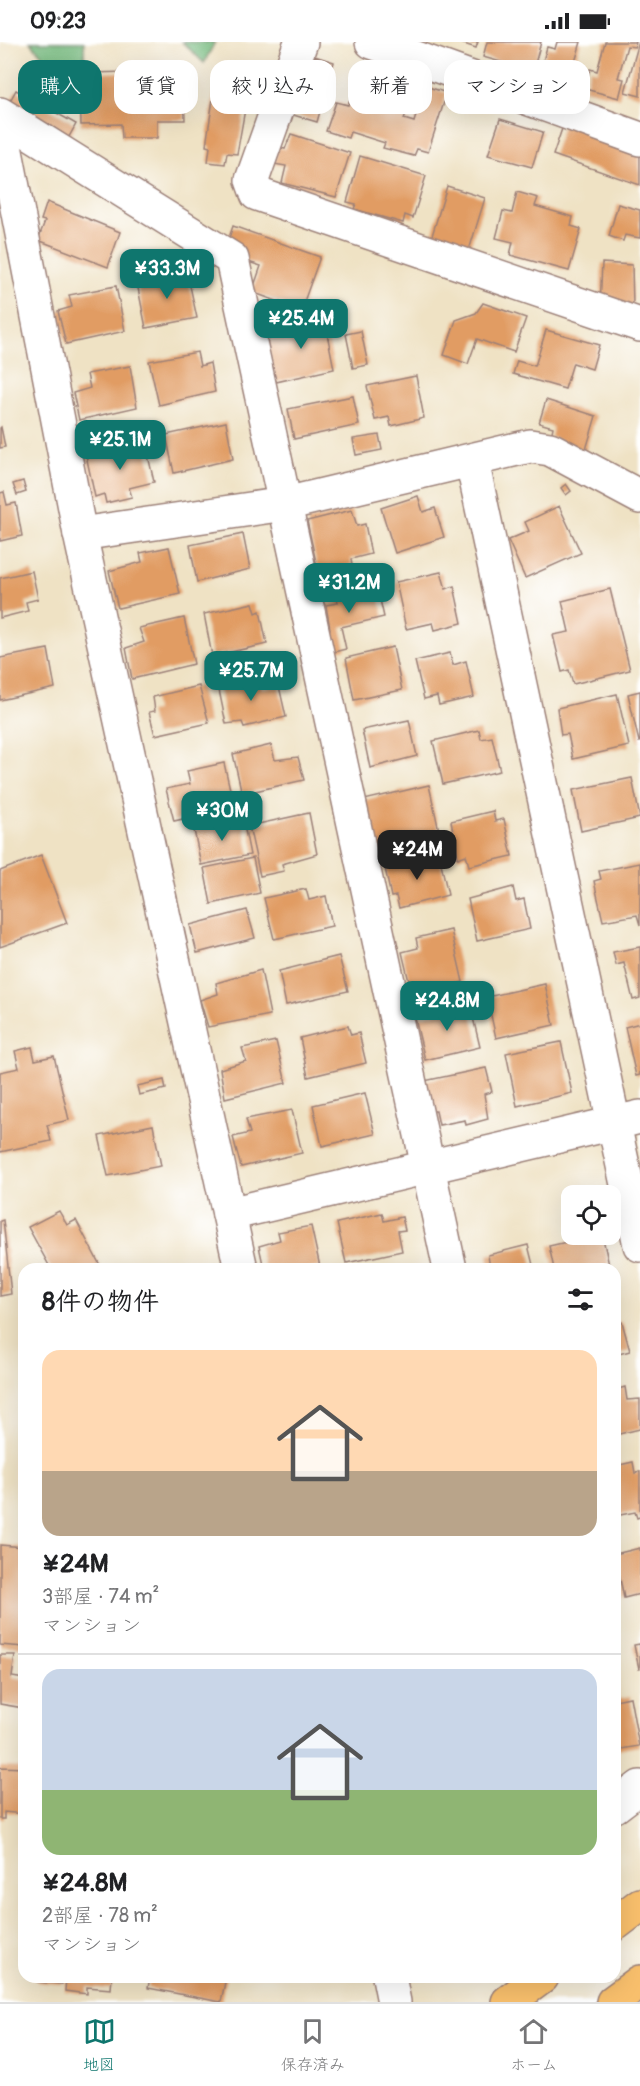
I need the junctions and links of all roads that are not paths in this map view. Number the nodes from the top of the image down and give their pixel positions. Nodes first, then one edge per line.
1 (301, 42) edge
2 (372, 42) edge
3 (0, 114) edge
4 (0, 120) edge
5 (640, 139) edge
6 (640, 325) edge
7 (472, 460) junction
8 (640, 497) edge
9 (285, 504) junction
10 (80, 534) junction
11 (628, 1120) edge
12 (428, 1167) junction
13 (229, 1214) junction
14 (640, 1245) edge
15 (240, 1263) edge
16 (449, 1263) edge
17 (640, 1787) edge
18 (621, 1801) edge
19 (640, 1905) edge
20 (621, 1919) edge
21 (640, 1982) edge
22 (390, 1983) edge
23 (534, 1983) edge
24 (394, 2002) edge
25 (508, 2002) edge
26 (613, 2002) edge

1 - 6 street
2 - 5 street
3 - 9 street
4 - 10 street
7 - 8 street
7 - 9 street
7 - 11 street
9 - 10 street
9 - 12 street
10 - 13 street
11 - 12 street
11 - 14 street
12 - 13 street
12 - 16 street
13 - 15 street
17 - 18 street
19 - 20 highway
21 - 26 highway
22 - 24 street
23 - 25 highway

